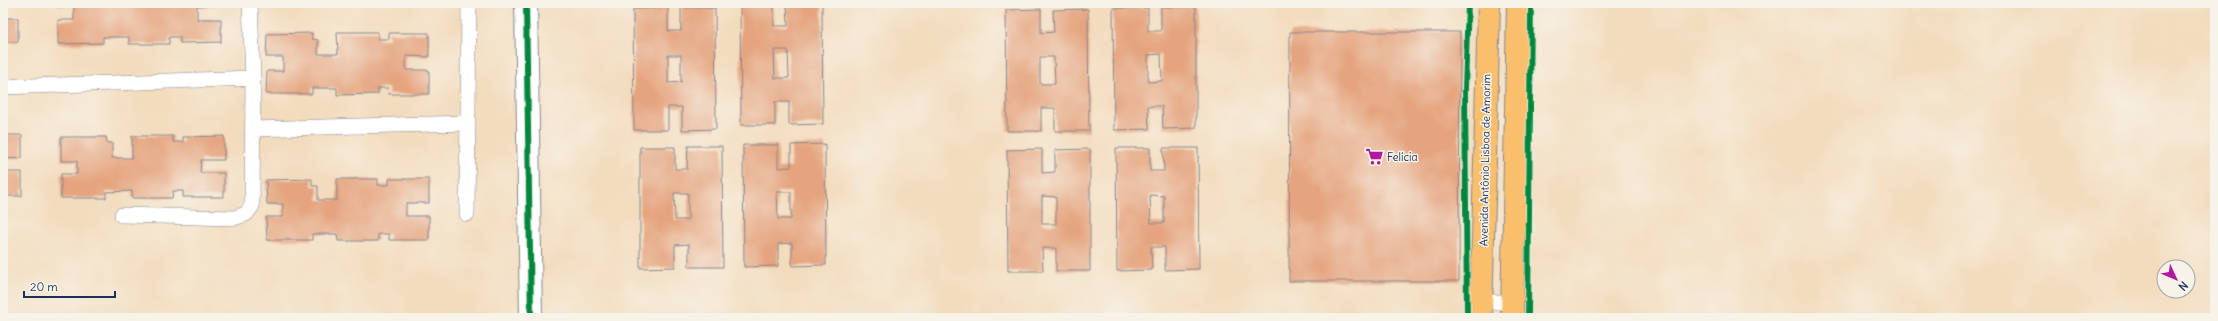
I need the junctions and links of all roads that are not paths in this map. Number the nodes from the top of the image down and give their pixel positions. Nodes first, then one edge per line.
1 (250, 3) edge
2 (469, 3) edge
3 (526, 3) edge
4 (1489, 3) edge
5 (1518, 3) edge
6 (253, 78) junction
7 (3, 87) edge
8 (467, 123) junction
9 (252, 129) junction
10 (467, 214) dead end
11 (122, 215) dead end
12 (1482, 310) edge
13 (1512, 310) edge
14 (531, 318) edge

1 - 6 lane
2 - 8 lane
3 - 14 street
4 - 12 main road, Avenida Antônio Lisboa de Amorim
5 - 13 main road
6 - 7 lane
6 - 9 lane
8 - 9 lane
8 - 10 lane
9 - 11 lane
12 - 13 lane

